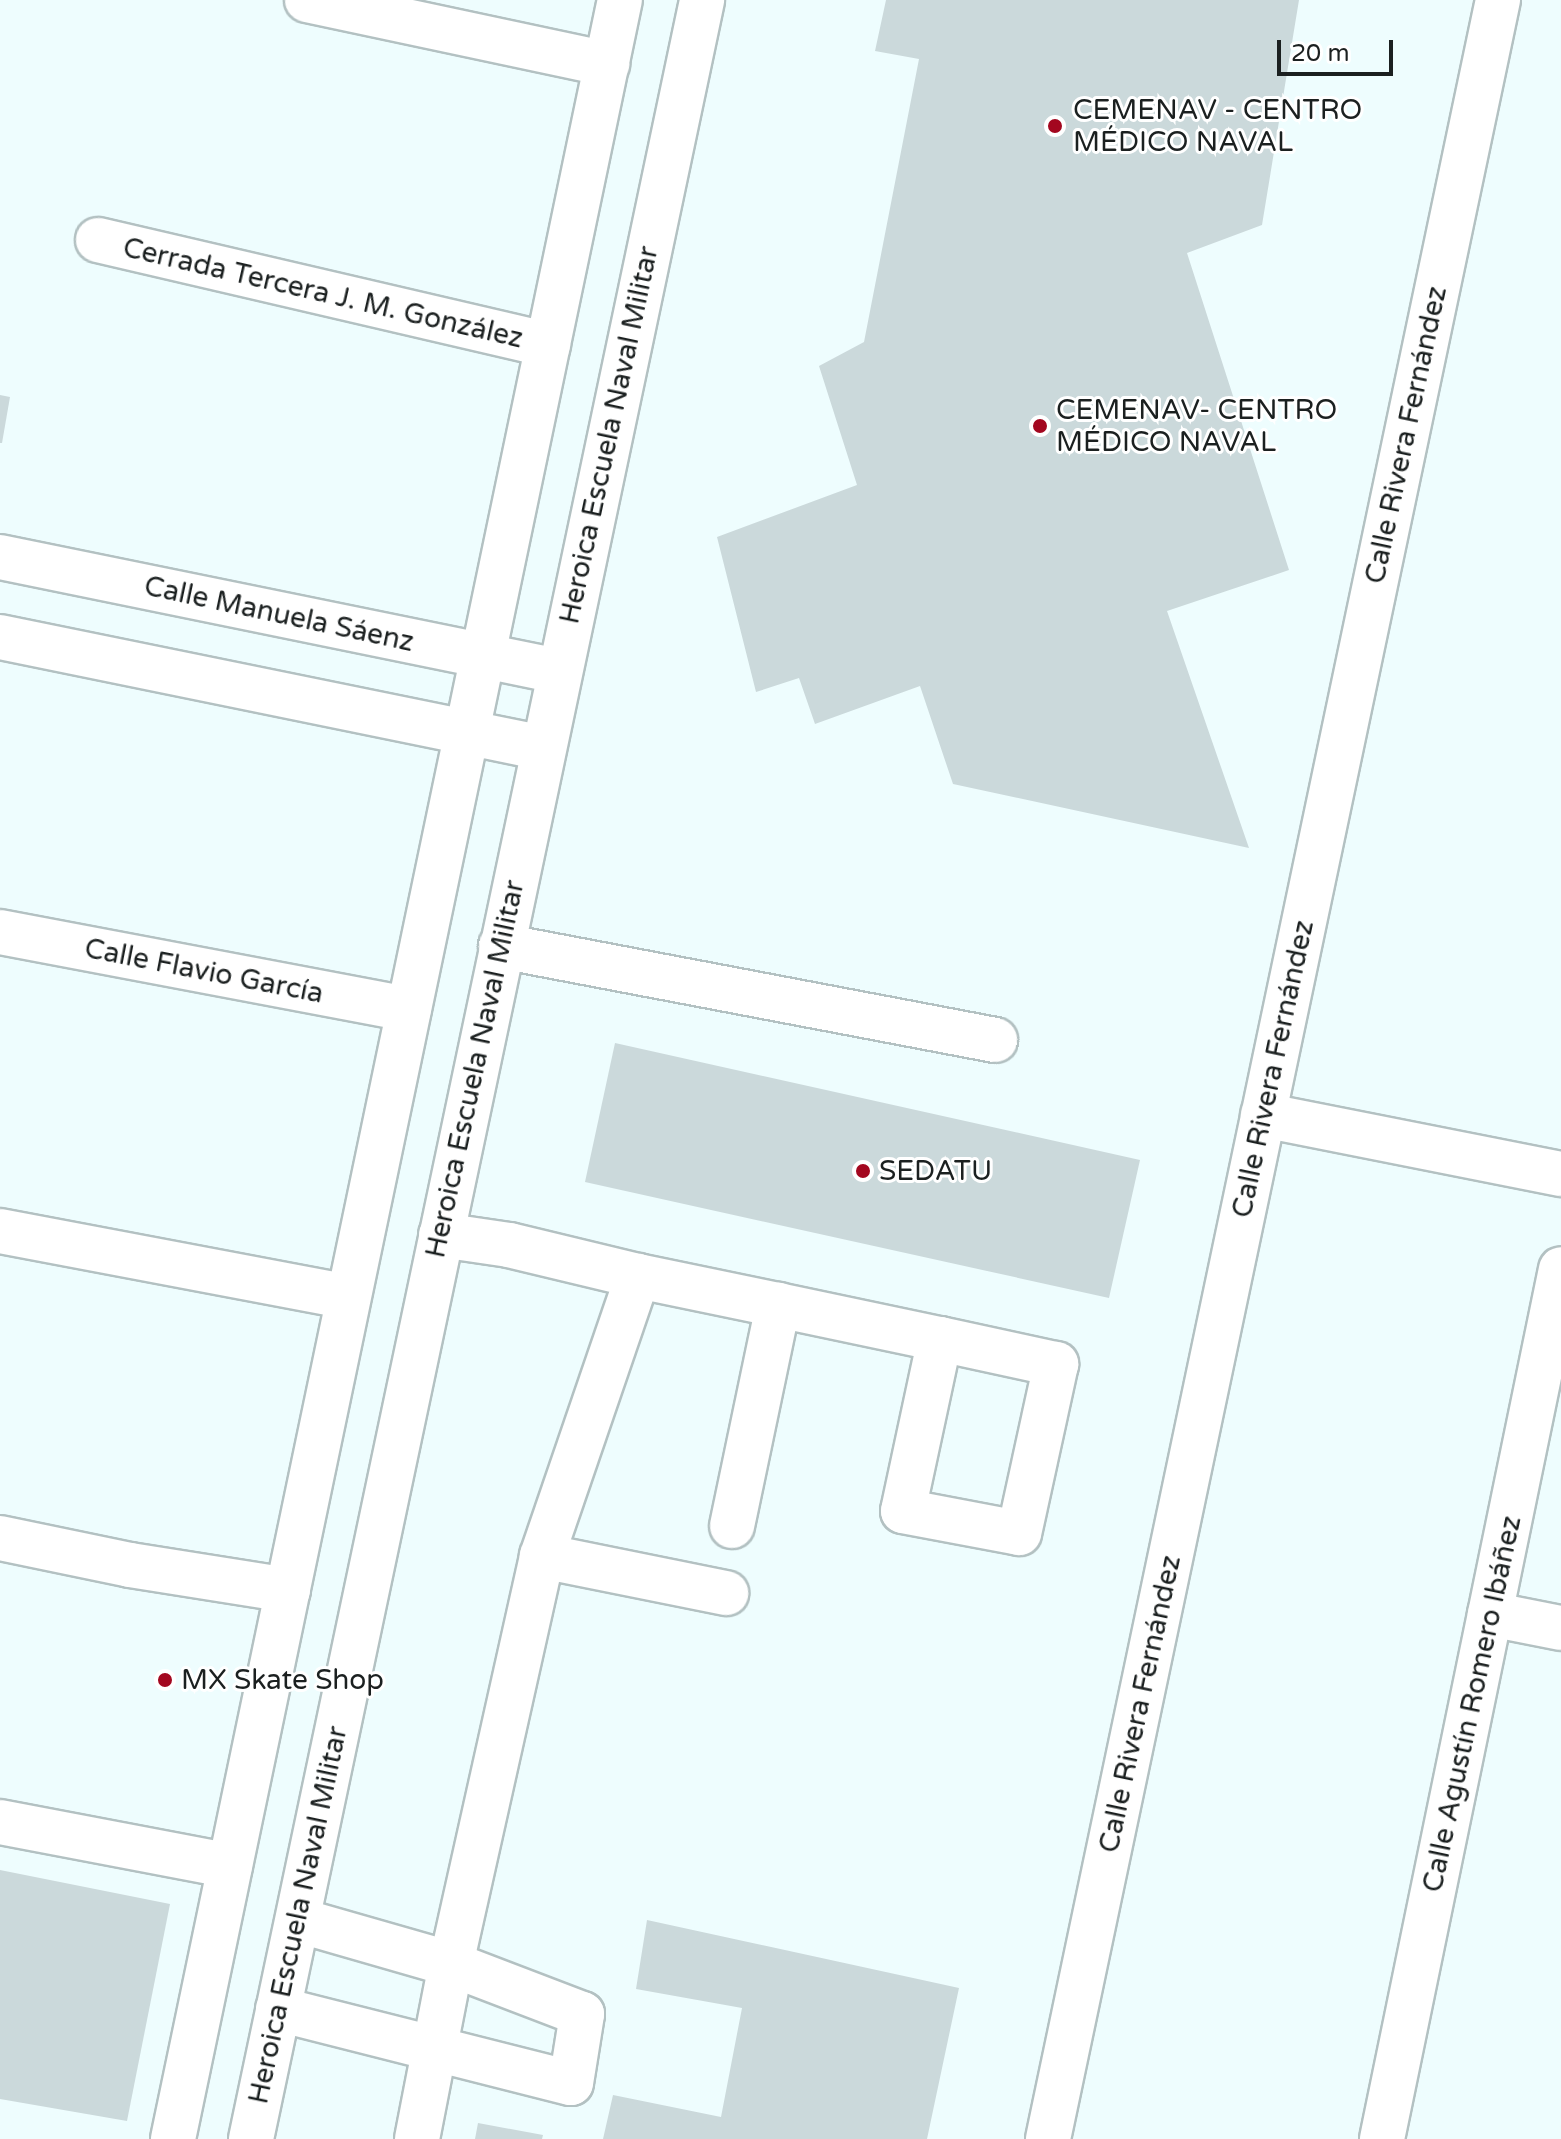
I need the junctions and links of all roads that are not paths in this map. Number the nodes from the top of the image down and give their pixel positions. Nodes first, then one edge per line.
1 (307, 0) edge
2 (620, 0) edge
3 (702, 0) edge
4 (1498, 0) edge
5 (607, 64) junction
6 (98, 240) dead end
7 (548, 345) junction
8 (0, 557) edge
9 (0, 637) edge
10 (483, 655) junction
11 (558, 671) junction
12 (466, 733) junction
13 (543, 748) junction
14 (0, 932) edge
15 (501, 946) junction
16 (409, 1009) junction
17 (995, 1040) dead end
18 (1263, 1115) junction
19 (1561, 1174) edge
20 (0, 1231) edge
21 (441, 1235) junction
22 (1561, 1269) edge
23 (638, 1276) junction
24 (348, 1297) junction
25 (778, 1305) junction
26 (940, 1339) junction
27 (732, 1526) dead end
28 (0, 1538) edge
29 (542, 1556) junction
30 (288, 1590) junction
31 (726, 1593) dead end
32 (1490, 1614) junction
33 (1561, 1628) edge
34 (0, 1822) edge
35 (230, 1866) junction
36 (298, 1920) junction
37 (451, 1964) junction
38 (278, 2009) junction
39 (437, 2051) junction
40 (173, 2139) edge
41 (251, 2139) edge
42 (417, 2139) edge
43 (1048, 2139) edge
44 (1382, 2139) edge

1 - 5 street
2 - 5 street
3 - 11 street, Heroica Escuela Naval Militar
4 - 18 street, Calle Rivera Fernández
5 - 7 street
6 - 7 street, Cerrada Tercera J. M. González
7 - 10 street
8 - 10 street, Calle Manuela Sáenz
9 - 12 street
10 - 11 street, Calle Manuela Sáenz
10 - 12 street
11 - 13 street, Heroica Escuela Naval Militar
12 - 13 street
12 - 16 street
13 - 15 street, Heroica Escuela Naval Militar
14 - 16 street, Calle Flavio García
15 - 17 street
15 - 21 street, Heroica Escuela Naval Militar
16 - 24 street
18 - 19 street
18 - 43 street, Calle Rivera Fernández
20 - 24 street
21 - 23 street
21 - 36 street, Heroica Escuela Naval Militar
22 - 32 street, Calle Agustín Romero Ibáñez
23 - 25 street
23 - 29 street
24 - 30 street
25 - 26 street
25 - 27 street
26 - 26 street
28 - 30 street
29 - 31 street
29 - 37 street
30 - 35 street
32 - 33 street
32 - 44 street, Calle Agustín Romero Ibáñez
34 - 35 street
35 - 40 street
36 - 37 street
36 - 38 street, Heroica Escuela Naval Militar
37 - 39 street
37 - 39 street
38 - 39 street
38 - 41 street, Heroica Escuela Naval Militar
39 - 42 street

